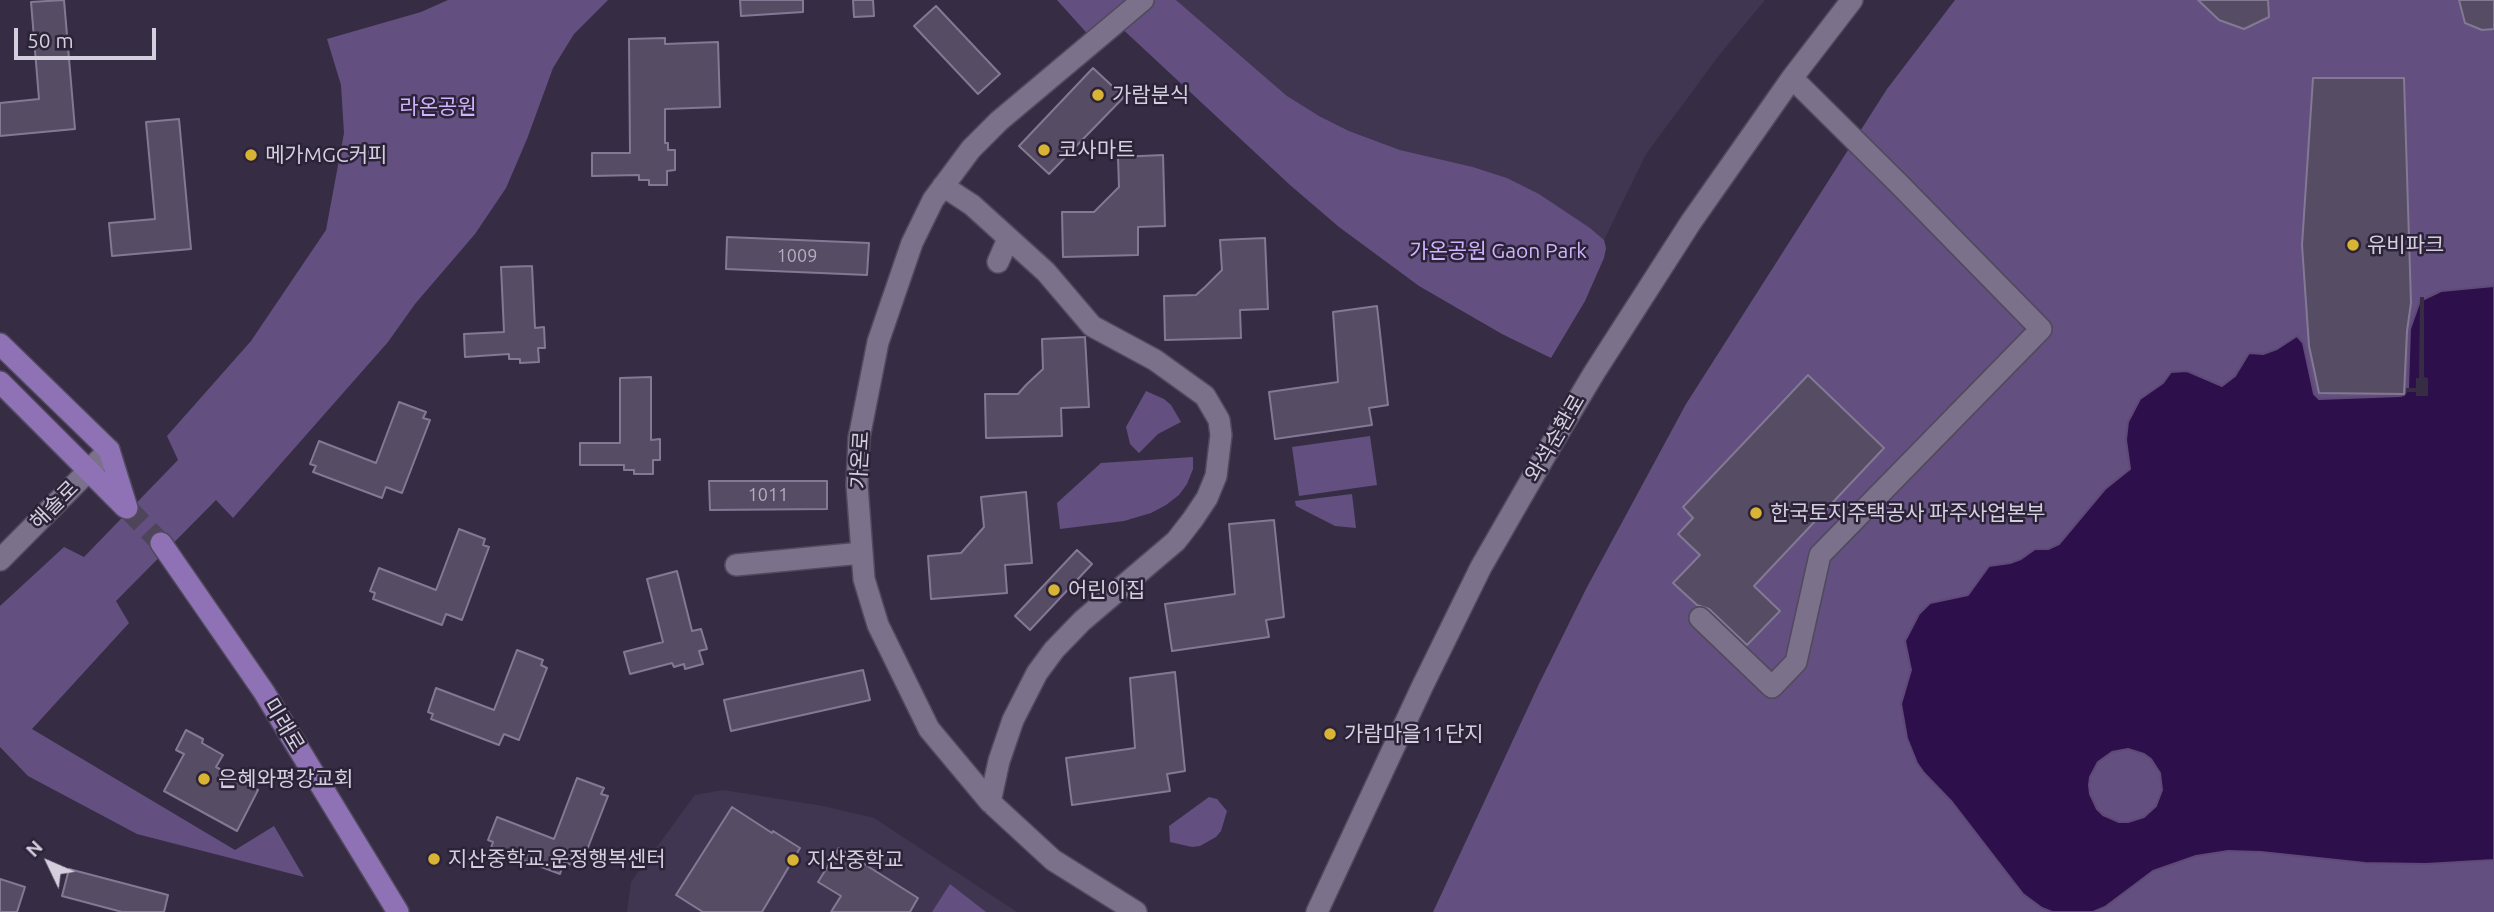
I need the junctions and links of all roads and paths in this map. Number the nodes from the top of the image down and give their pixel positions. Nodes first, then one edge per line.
1 (1143, 0) edge
2 (1853, 0) edge
3 (1792, 78) junction
4 (943, 186) junction
5 (1008, 239) junction
6 (998, 262) dead end
7 (0, 344) edge
8 (0, 383) edge
9 (109, 450) junction
10 (89, 471) junction
11 (161, 543) tunnel mouth
12 (862, 553) junction
13 (0, 560) edge
14 (736, 565) dead end
15 (1700, 618) dead end
16 (1044, 696) dead end
17 (1021, 700) junction
18 (990, 802) junction
19 (398, 912) edge
20 (1136, 912) edge
21 (1317, 912) edge

1 - 4 street, 가온로
2 - 3 street, 와석순환로
3 - 15 street
3 - 21 street, 와석순환로
4 - 5 street
4 - 12 street, 가온로
5 - 6 street
5 - 17 street
7 - 9 main road
8 - 10 main road
9 - 10 street, 해솔로
9 - 10 main road
10 - 13 street, 해솔로
11 - 19 main road, 미래로
12 - 14 street
12 - 18 street, 가온로
16 - 17 street
17 - 18 street
18 - 20 street, 가온로

